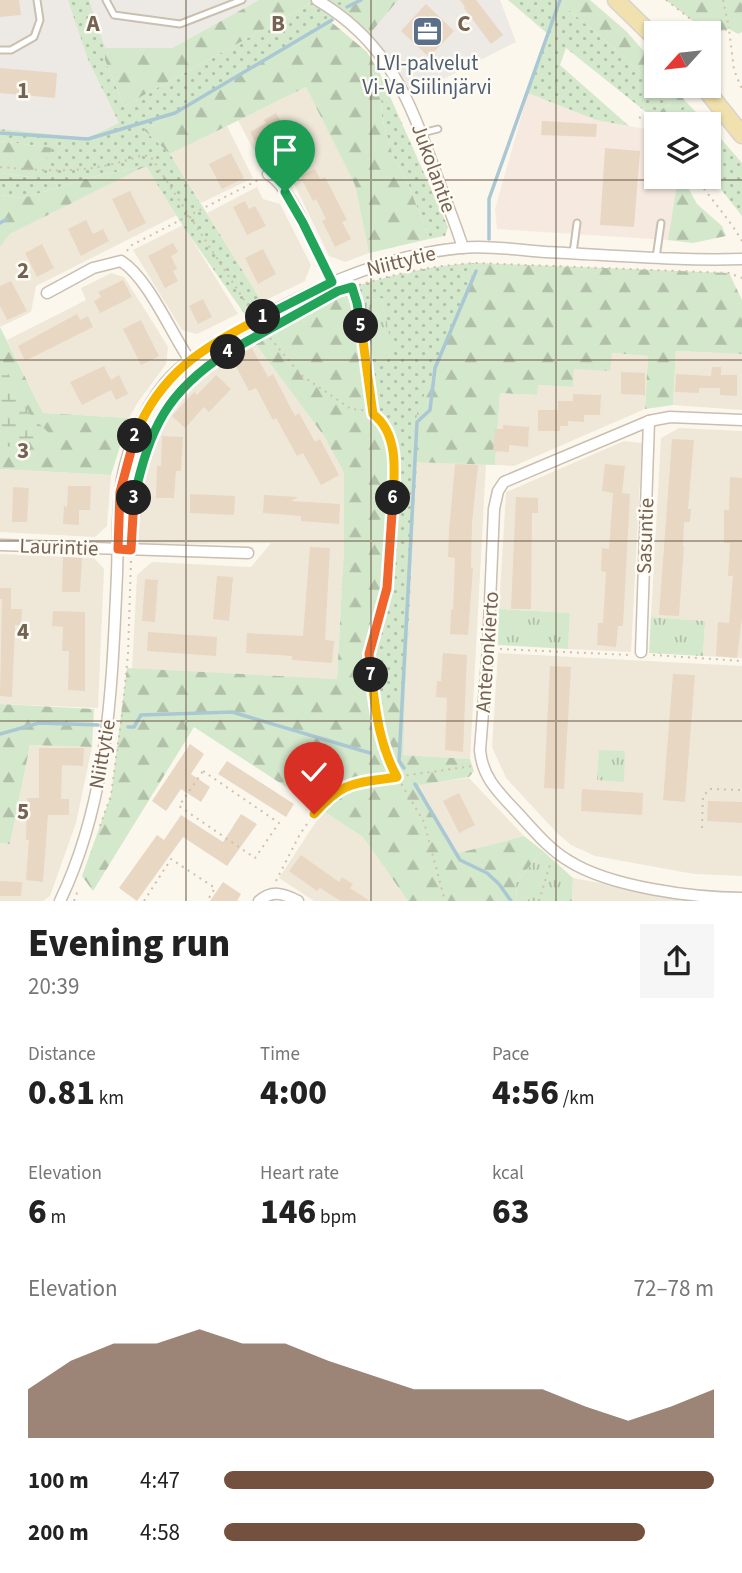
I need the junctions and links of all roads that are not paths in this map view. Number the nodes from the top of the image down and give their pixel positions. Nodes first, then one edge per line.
1 (37, 0) edge
2 (106, 0) edge
3 (242, 0) edge
4 (317, 0) edge
5 (616, 0) edge
6 (644, 27) edge
7 (0, 50) edge
8 (713, 98) edge
9 (438, 129) dead end
10 (422, 133) junction
11 (742, 135) edge
12 (268, 174) road end
13 (577, 223) dead end
14 (661, 223) dead end
15 (463, 247) junction
16 (573, 253) junction
17 (656, 258) junction
18 (742, 259) edge
19 (332, 282) junction
20 (47, 293) dead end
21 (189, 359) junction
22 (649, 421) junction
23 (742, 421) edge
24 (0, 545) edge
25 (118, 549) junction
26 (248, 553) dead end
27 (641, 652) road end
28 (742, 898) edge
29 (60, 901) edge
30 (259, 901) edge
31 (298, 901) edge

1 - 7 lane
2 - 3 lane
4 - 10 street, Jukolantie
5 - 6 main road
8 - 11 main road
9 - 10 lane
10 - 15 street, Jukolantie
12 - 19 street
13 - 16 lane
14 - 17 lane
15 - 16 street, Niittytie
15 - 19 street, Niittytie
16 - 17 street, Niittytie
17 - 18 street, Niittytie
19 - 21 street, Niittytie
20 - 21 street
21 - 25 street, Niittytie
22 - 23 street, Anteronkierto
22 - 27 street, Sasuntie
22 - 28 street, Anteronkierto
24 - 25 street, Laurintie
25 - 26 street, Laurintie
25 - 29 street, Niittytie
30 - 31 street

